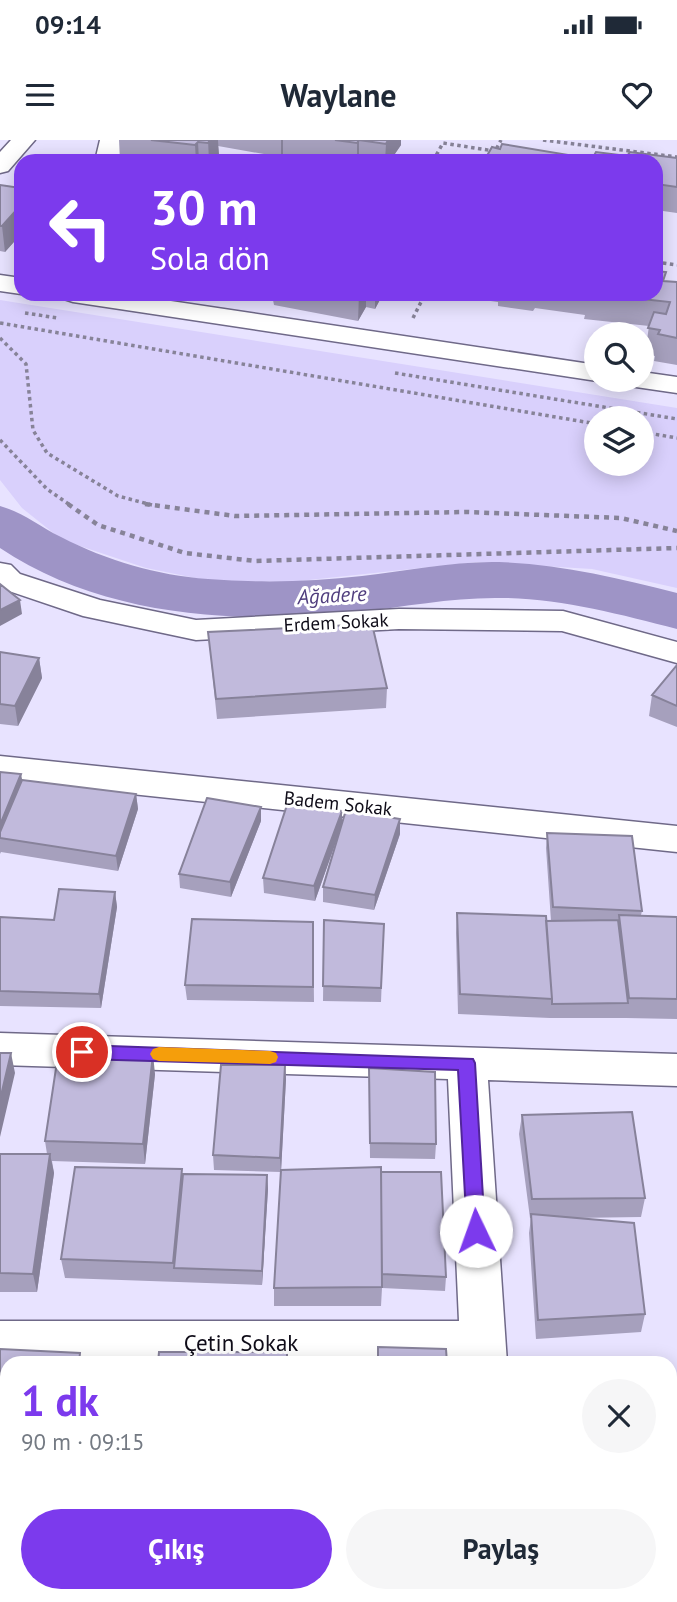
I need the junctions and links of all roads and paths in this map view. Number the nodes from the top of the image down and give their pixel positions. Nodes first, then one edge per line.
1 (24, 140) edge
2 (500, 140) edge
3 (542, 140) edge
4 (495, 152) joint
5 (437, 154) edge
6 (653, 154) edge
7 (0, 166) edge
8 (119, 301) edge
9 (0, 323) edge
10 (0, 338) edge
11 (584, 371) edge
12 (654, 382) edge
13 (677, 385) edge
14 (584, 422) edge
15 (654, 434) edge
16 (677, 438) edge
17 (0, 440) edge
18 (677, 531) edge
19 (677, 548) edge
20 (0, 572) edge
21 (677, 653) edge
22 (0, 768) edge
23 (677, 839) edge
24 (0, 1049) edge
25 (467, 1063) junction
26 (677, 1070) edge
27 (0, 1341) edge
28 (105, 1352) edge
29 (483, 1353) edge

1 - 7 street
2 - 4 path
3 - 6 path
4 - 5 path
8 - 11 street
9 - 14 path
10 - 18 path
12 - 13 street
15 - 16 path
17 - 19 path
20 - 21 street, Erdem Sokak
22 - 23 street, Badem Sokak
24 - 25 street
25 - 26 street
25 - 29 street
27 - 28 street, Çetin Sokak
28 - 29 street, Çetin Sokak

